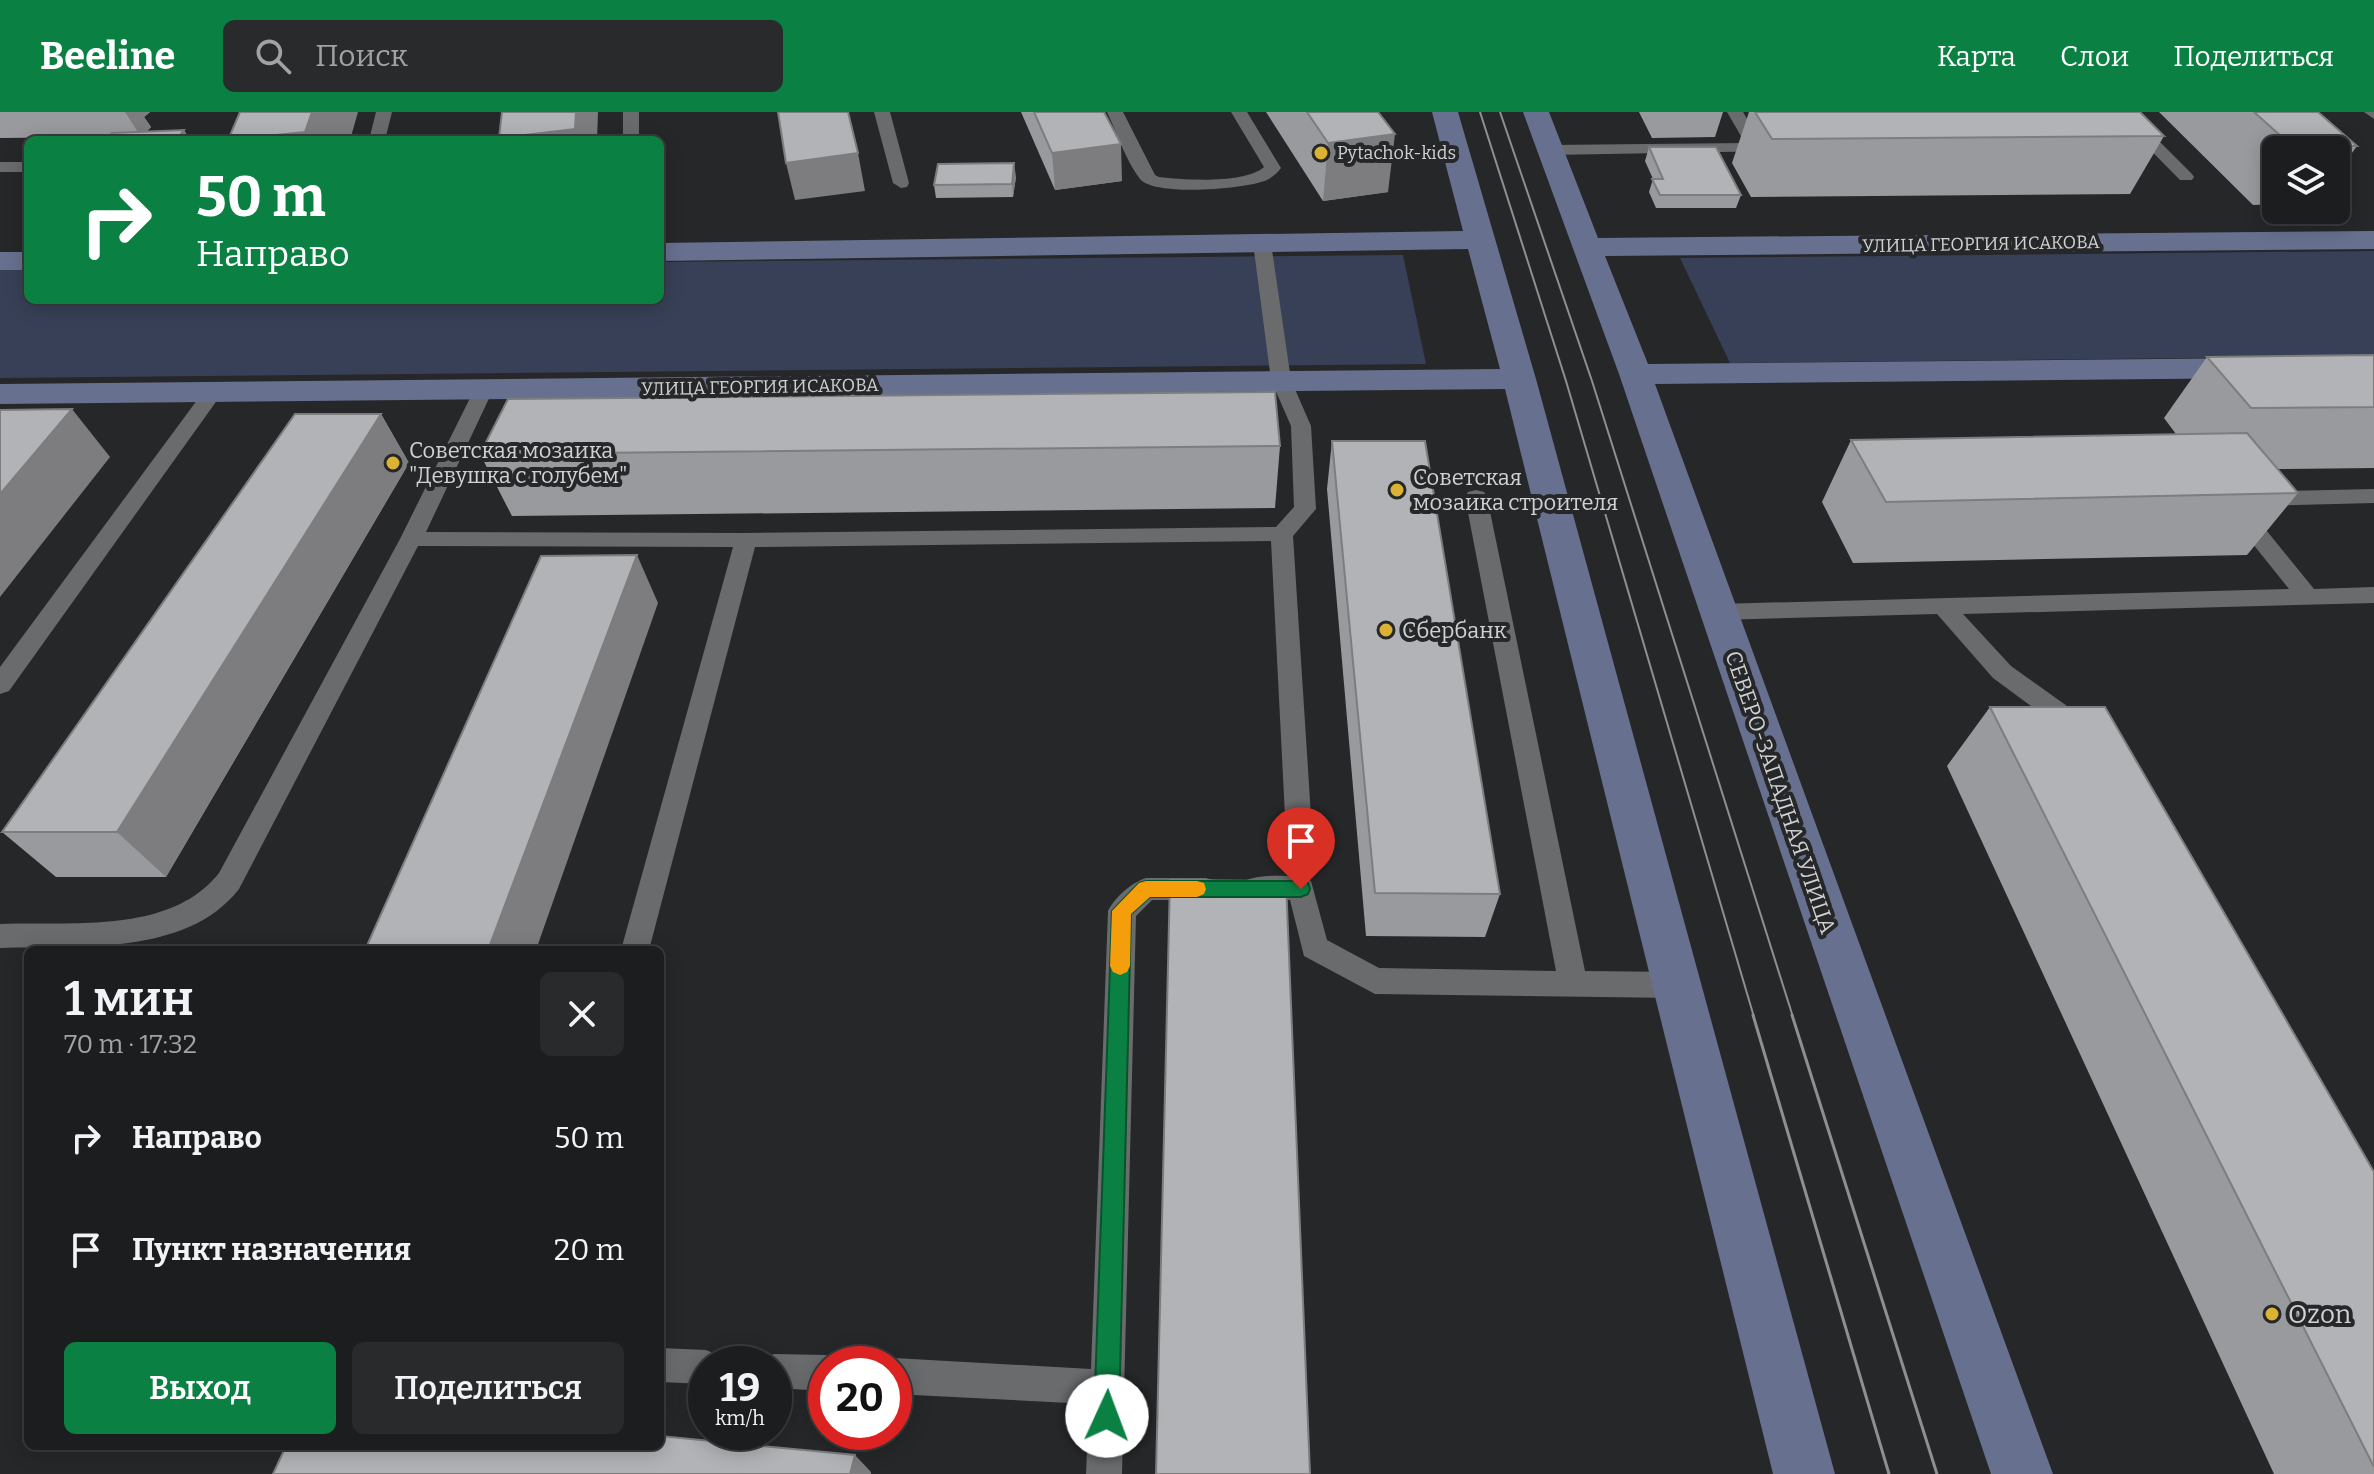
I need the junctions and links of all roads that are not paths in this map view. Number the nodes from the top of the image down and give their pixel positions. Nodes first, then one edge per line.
1 (384, 112) edge
2 (631, 112) edge
3 (882, 112) edge
4 (1115, 112) edge
5 (1239, 112) edge
6 (1445, 112) edge
7 (1735, 112) edge
8 (2121, 112) edge
9 (1543, 131) edge
10 (378, 136) edge
11 (631, 136) edge
12 (2123, 146) edge
13 (2155, 146) junction
14 (1756, 148) junction
15 (1788, 148) edge
16 (0, 167) edge
17 (24, 167) edge
18 (2186, 177) dead end
19 (901, 183) dead end
20 (1480, 240) junction
21 (2374, 240) edge
22 (1262, 243) junction
23 (1587, 247) junction
24 (664, 252) edge
25 (0, 261) edge
26 (24, 261) edge
27 (2374, 367) edge
28 (1635, 374) junction
29 (1519, 379) junction
30 (1281, 380) junction
31 (483, 390) junction
32 (213, 392) junction
33 (0, 394) edge
34 (2374, 496) edge
35 (1476, 497) dead end
36 (1282, 534) junction
37 (411, 539) junction
38 (746, 540) junction
39 (2374, 595) edge
40 (2308, 597) junction
41 (1944, 607) junction
42 (1718, 612) junction
43 (0, 685) edge
44 (2094, 755) edge
45 (1298, 816) dead end
46 (0, 936) edge
47 (636, 946) edge
48 (1573, 984) junction
49 (1677, 985) junction
50 (664, 1365) edge
51 (688, 1366) edge
52 (912, 1377) edge
53 (1108, 1387) junction
54 (1104, 1474) edge
55 (1804, 1474) edge
56 (2022, 1474) edge

1 - 10 lane
2 - 11 lane
3 - 19 lane
4 - 5 lane
6 - 20 street
7 - 14 lane
8 - 13 lane
9 - 14 lane
9 - 23 street, СЕВЕРО-ЗАПАДНАЯ УЛИЦА
12 - 13 lane
13 - 18 lane
14 - 15 lane
16 - 17 lane
20 - 22 street
20 - 29 street
21 - 23 street, УЛИЦА ГЕОРГИЯ ИСАКОВА
22 - 24 street
22 - 30 lane
23 - 28 street, СЕВЕРО-ЗАПАДНАЯ УЛИЦА
25 - 26 street
27 - 28 street
28 - 42 street, СЕВЕРО-ЗАПАДНАЯ УЛИЦА
29 - 30 street, УЛИЦА ГЕОРГИЯ ИСАКОВА
29 - 49 street
30 - 31 street, УЛИЦА ГЕОРГИЯ ИСАКОВА
30 - 36 lane
31 - 32 street, УЛИЦА ГЕОРГИЯ ИСАКОВА
31 - 37 lane
32 - 33 street, УЛИЦА ГЕОРГИЯ ИСАКОВА
32 - 43 lane
34 - 40 lane
35 - 48 lane
36 - 38 lane
36 - 45 lane
37 - 38 lane
37 - 46 lane
38 - 47 lane
39 - 40 lane
40 - 41 lane
41 - 42 lane
41 - 44 lane
42 - 56 street, СЕВЕРО-ЗАПАДНАЯ УЛИЦА
48 - 49 lane
48 - 53 lane
49 - 55 street
50 - 51 lane
52 - 53 lane
53 - 54 lane

